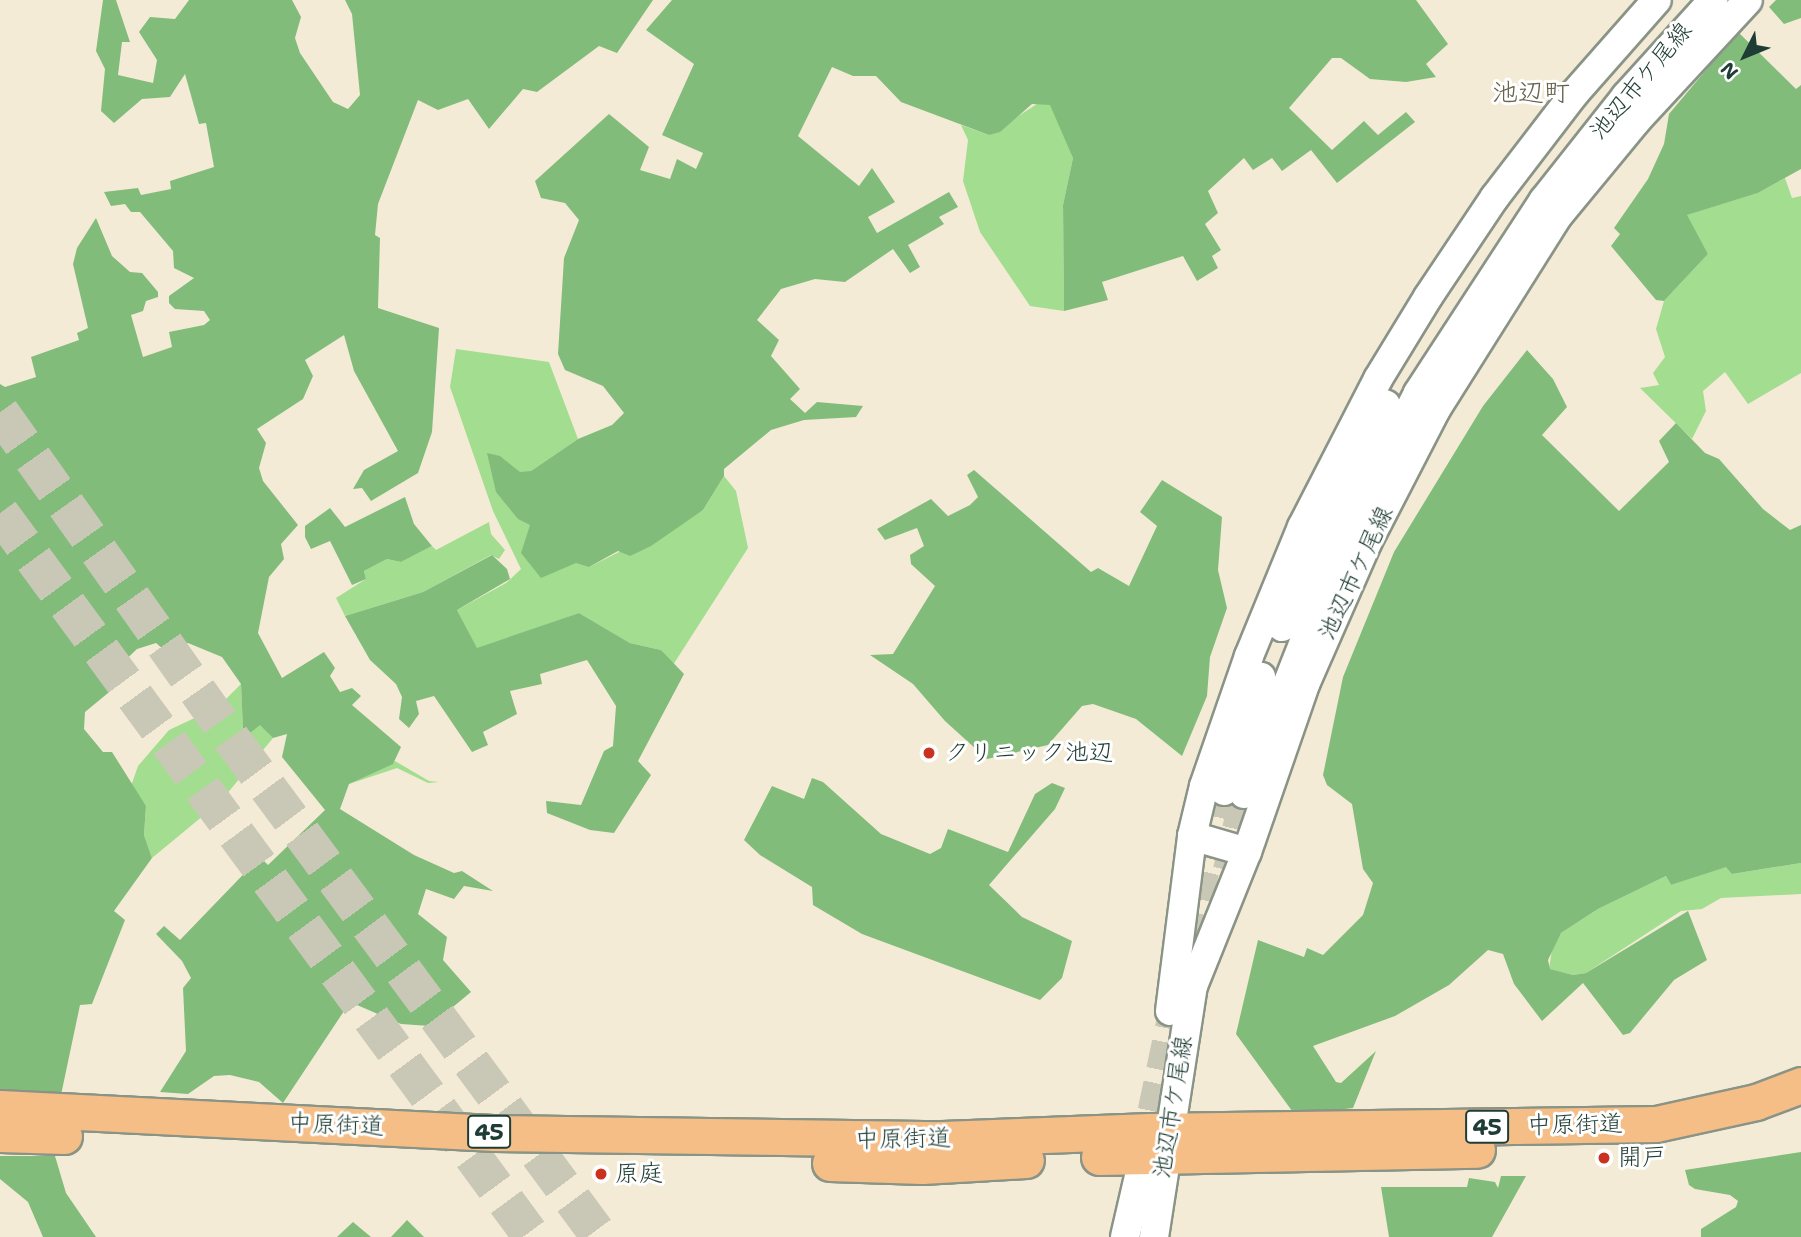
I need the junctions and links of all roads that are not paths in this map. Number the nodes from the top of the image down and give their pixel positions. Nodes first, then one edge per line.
1 (1657, 0) edge
2 (1678, 0) edge
3 (1713, 0) edge
4 (1748, 0) edge
5 (1192, 836) junction
6 (1247, 852) junction
7 (1801, 1085) edge
8 (1801, 1105) edge
9 (0, 1108) edge
10 (0, 1134) edge
11 (1156, 1143) junction
12 (1125, 1237) edge
13 (1154, 1237) edge

1 - 5 street, 池辺市ケ尾線
2 - 3 street, 池辺市ケ尾線
4 - 6 street, 池辺市ケ尾線
5 - 6 street
5 - 11 street, 池辺市ケ尾線
6 - 11 street, 池辺市ケ尾線
7 - 11 main road, 中原街道 / 45
8 - 11 main road, 中原街道 / 45
9 - 11 main road, 中原街道 / 45
10 - 11 main road, 中原街道 / 45
11 - 12 street, 池辺市ケ尾線
11 - 13 street, 池辺市ケ尾線

